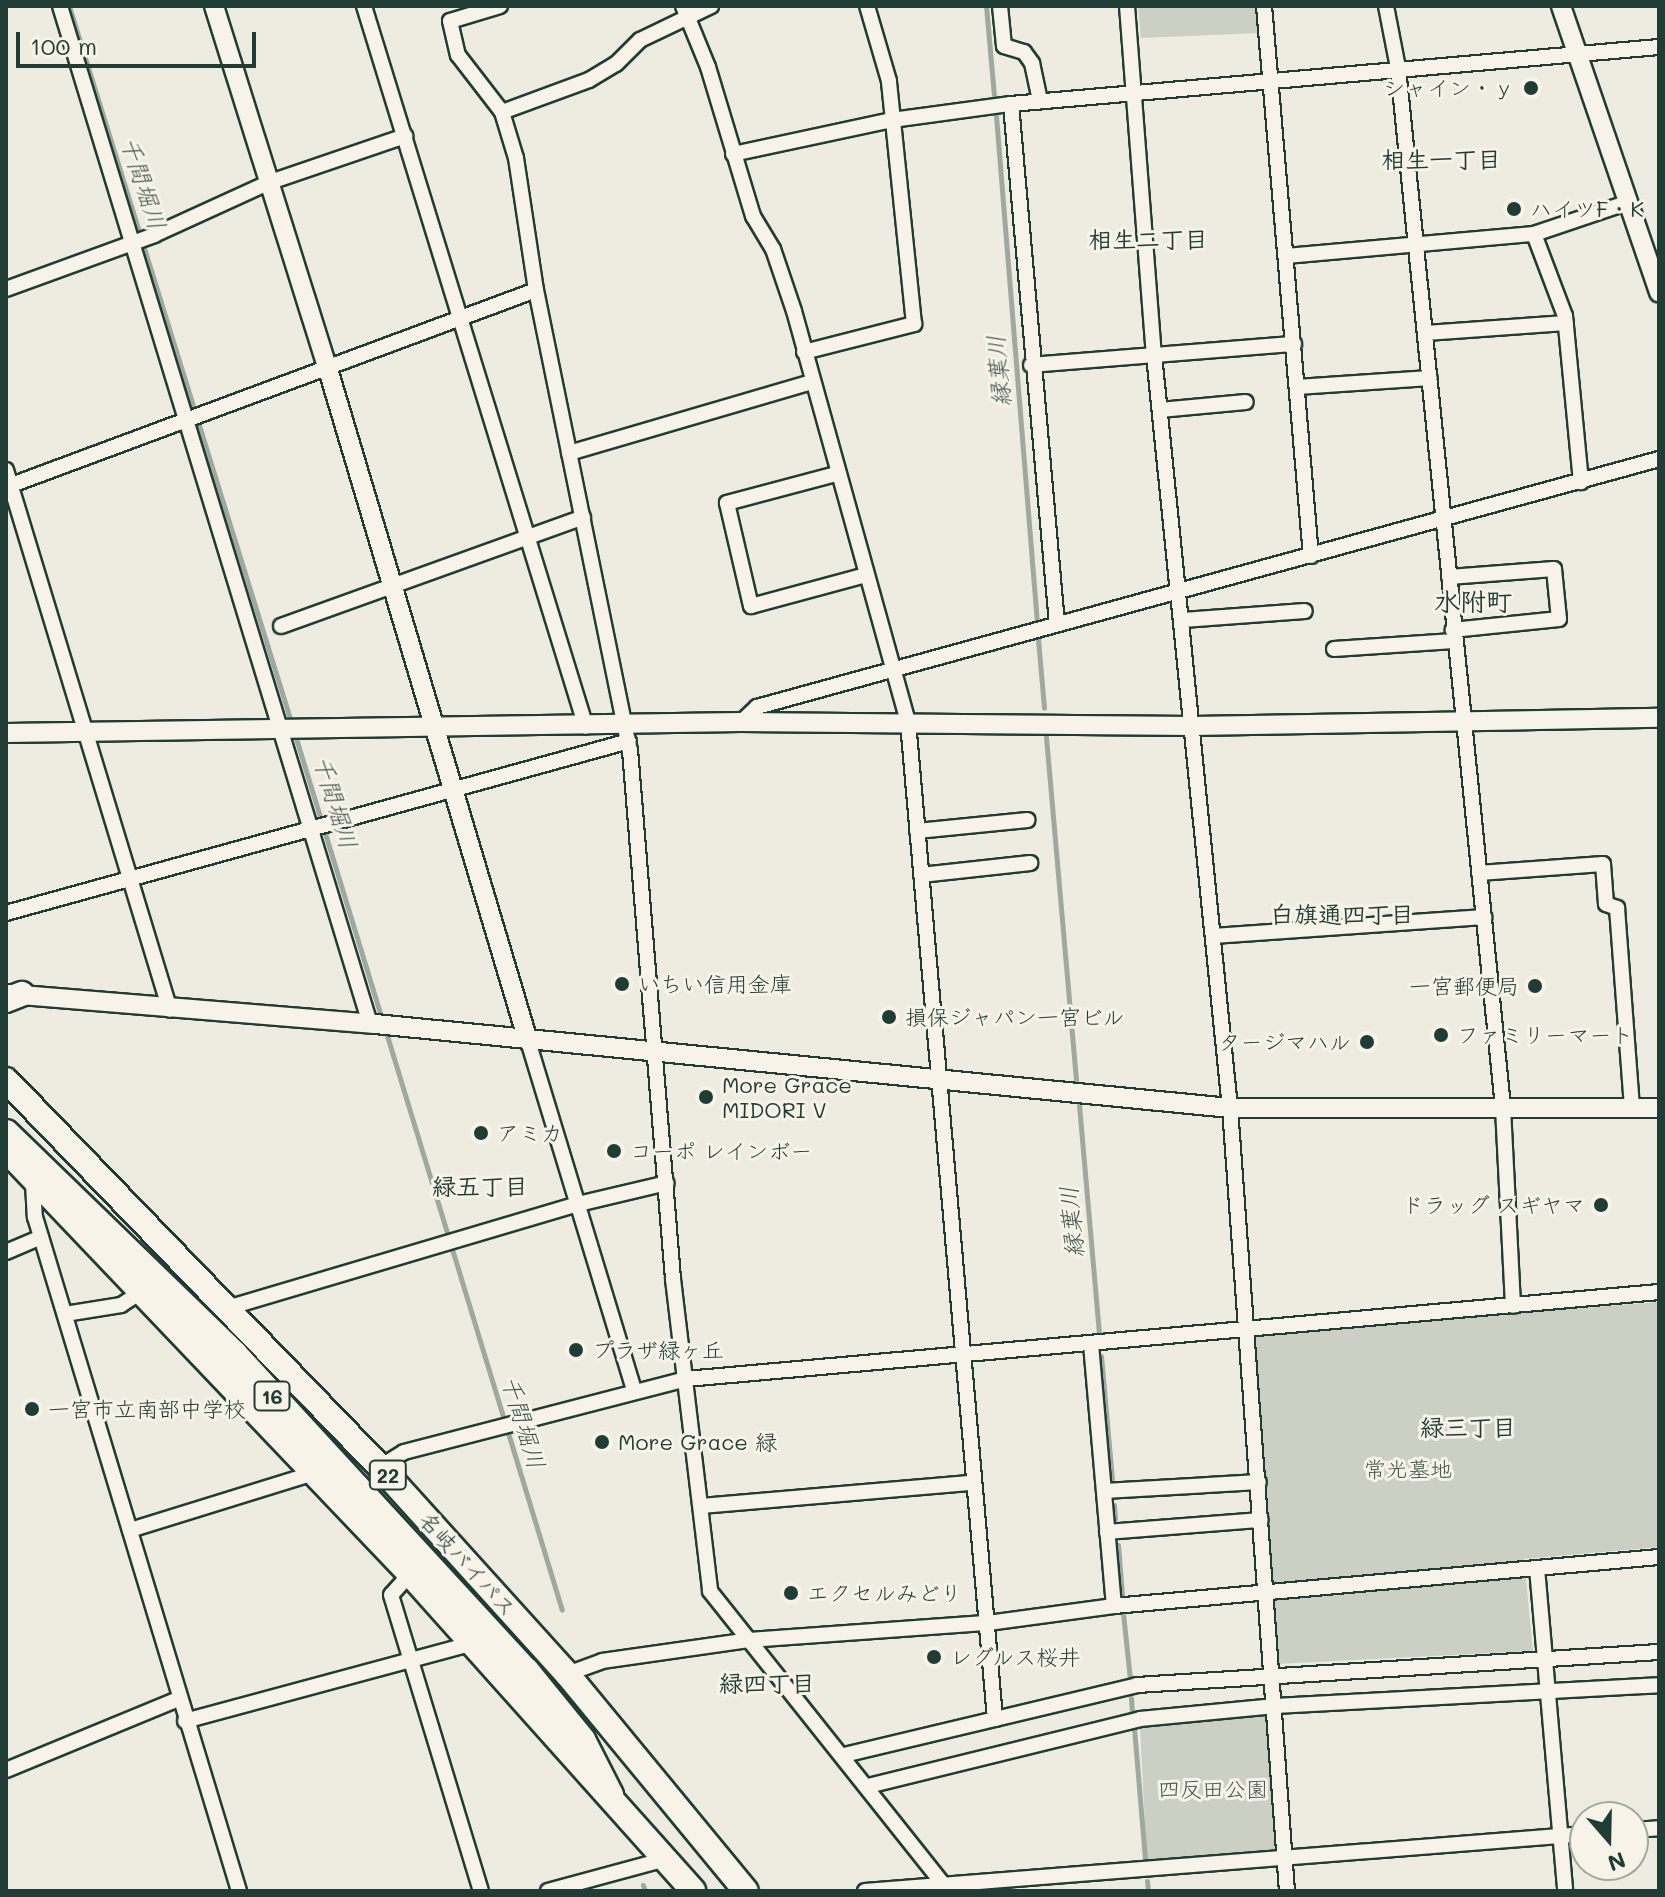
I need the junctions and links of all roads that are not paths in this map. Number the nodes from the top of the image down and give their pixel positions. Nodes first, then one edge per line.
1 (60, 6) edge
2 (214, 6) edge
3 (364, 6) edge
4 (500, 6) edge
5 (711, 6) edge
6 (867, 6) edge
7 (1000, 6) edge
8 (1127, 6) edge
9 (1264, 6) edge
10 (1386, 6) edge
11 (1561, 6) edge
12 (685, 11) edge
13 (1659, 47) edge
14 (1578, 54) junction
15 (1398, 66) junction
16 (1270, 80) junction
17 (1134, 93) junction
18 (1040, 101) junction
19 (1011, 104) junction
20 (502, 112) junction
21 (892, 120) junction
22 (405, 136) junction
23 (733, 154) junction
24 (270, 182) junction
25 (1629, 202) junction
26 (1534, 234) junction
27 (135, 242) junction
28 (1416, 244) junction
29 (1286, 256) junction
30 (6, 289) edge
31 (536, 290) junction
32 (1659, 293) edge
33 (457, 317) junction
34 (1566, 323) junction
35 (1426, 333) junction
36 (1294, 344) junction
37 (804, 352) junction
38 (1154, 355) junction
39 (1031, 365) junction
40 (327, 366) junction
41 (1430, 378) junction
42 (812, 382) junction
43 (1297, 387) junction
44 (1246, 402) dead end
45 (1160, 410) junction
46 (195, 418) junction
47 (569, 453) junction
48 (1659, 459) edge
49 (6, 470) edge
50 (836, 474) junction
51 (1581, 482) junction
52 (8, 486) edge
53 (583, 517) junction
54 (1443, 521) junction
55 (525, 538) junction
56 (1311, 556) junction
57 (866, 575) junction
58 (1449, 577) junction
59 (393, 589) junction
60 (1181, 591) junction
61 (1305, 611) dead end
62 (1183, 620) junction
63 (1057, 624) junction
64 (281, 626) dead end
65 (1454, 636) junction
66 (1334, 649) dead end
67 (896, 669) junction
68 (1659, 718) edge
69 (1464, 721) junction
70 (741, 722) junction
71 (908, 722) junction
72 (1193, 726) junction
73 (288, 727) junction
74 (435, 727) junction
75 (586, 727) junction
76 (85, 729) junction
77 (6, 733) edge
78 (627, 733) junction
79 (454, 791) junction
80 (1027, 820) dead end
81 (318, 824) junction
82 (917, 831) junction
83 (1030, 863) dead end
84 (1479, 873) junction
85 (921, 875) junction
86 (133, 881) junction
87 (6, 913) edge
88 (1484, 917) junction
89 (1213, 936) junction
90 (11, 996) edge
91 (170, 1010) junction
92 (379, 1025) junction
93 (528, 1041) junction
94 (653, 1053) junction
95 (936, 1079) junction
96 (6, 1080) edge
97 (1230, 1108) junction
98 (1503, 1108) junction
99 (1632, 1108) junction
100 (1659, 1108) edge
101 (6, 1133) edge
102 (6, 1150) edge
103 (33, 1183) junction
104 (667, 1183) junction
105 (578, 1204) junction
106 (41, 1237) junction
107 (6, 1252) edge
108 (141, 1292) junction
109 (1659, 1292) edge
110 (1513, 1306) junction
111 (227, 1308) junction
112 (65, 1314) junction
113 (1246, 1332) junction
114 (1091, 1344) junction
115 (962, 1356) junction
116 (686, 1379) junction
117 (634, 1390) junction
118 (380, 1467) junction
119 (314, 1473) junction
120 (1259, 1482) junction
121 (972, 1483) junction
122 (1104, 1491) junction
123 (701, 1506) junction
124 (1261, 1520) junction
125 (130, 1530) junction
126 (1107, 1532) junction
127 (1659, 1557) edge
128 (1537, 1568) junction
129 (410, 1574) junction
130 (1267, 1593) junction
131 (1114, 1606) junction
132 (988, 1623) junction
133 (749, 1640) junction
134 (471, 1644) junction
135 (1659, 1652) edge
136 (1545, 1658) junction
137 (411, 1662) junction
138 (1273, 1673) junction
139 (567, 1674) junction
140 (1659, 1685) edge
141 (1548, 1690) junction
142 (178, 1699) junction
143 (1275, 1706) junction
144 (995, 1719) junction
145 (185, 1721) junction
146 (844, 1755) junction
147 (6, 1770) edge
148 (868, 1786) junction
149 (610, 1795) junction
150 (1569, 1835) edge
151 (1562, 1836) junction
152 (1284, 1858) junction
153 (666, 1859) junction
154 (946, 1887) edge
155 (239, 1891) edge
156 (481, 1891) edge
157 (548, 1891) edge
158 (693, 1891) edge
159 (746, 1891) edge
160 (865, 1891) edge
161 (1287, 1891) edge
162 (1565, 1891) edge

1 - 27 street
2 - 24 street
3 - 22 street
4 - 20 street
5 - 12 street
6 - 21 street
7 - 18 street
8 - 17 street
9 - 16 street
10 - 15 street
11 - 14 street
12 - 20 street
12 - 23 street
13 - 14 street
14 - 15 street
14 - 25 street
15 - 16 street
15 - 28 street
16 - 17 street
16 - 29 street
17 - 18 street
17 - 38 street
18 - 19 street
19 - 21 street
19 - 39 street
20 - 31 street
21 - 23 street
21 - 37 street
22 - 24 street
22 - 33 street
23 - 37 street
24 - 27 street
24 - 40 street
25 - 26 street
25 - 32 street
26 - 28 street
26 - 34 street
27 - 30 street
27 - 46 street
28 - 29 street
28 - 35 street
29 - 36 street
31 - 33 street
31 - 47 street
33 - 40 street
33 - 55 street
34 - 35 street
34 - 51 street
35 - 41 street
36 - 38 street
36 - 43 street
37 - 42 street
38 - 39 street
38 - 45 street
39 - 63 street
40 - 46 street
40 - 59 street
41 - 43 street
41 - 54 street
42 - 47 street
42 - 50 street
43 - 56 street
44 - 45 street
45 - 60 street
46 - 52 street
46 - 73 street
47 - 53 street
48 - 51 street
49 - 52 street
50 - 57 street
50 - 57 street
51 - 54 street
52 - 76 street
53 - 55 street
53 - 78 street
54 - 56 street
54 - 58 street
55 - 59 street
55 - 75 street
56 - 60 street
57 - 67 street
58 - 65 street
58 - 65 street
59 - 64 street
59 - 74 street
60 - 62 street
60 - 63 street
61 - 62 street
62 - 72 street
63 - 67 street
65 - 66 street
65 - 69 street
67 - 70 street
67 - 71 street
68 - 69 street
69 - 72 street
69 - 84 street
70 - 71 street
70 - 78 street
71 - 72 street
71 - 82 street
72 - 89 street
73 - 74 street
73 - 76 street
73 - 81 street
74 - 75 street
74 - 79 street
75 - 78 street
76 - 77 street
76 - 86 street
78 - 79 street
78 - 94 street
79 - 81 street
79 - 93 street
80 - 82 street
81 - 86 street
81 - 92 street
82 - 85 street
83 - 85 street
84 - 88 street
84 - 99 street
85 - 95 street
86 - 87 street
86 - 91 street
88 - 89 street
88 - 98 street
89 - 97 street
90 - 91 street
91 - 92 street
92 - 93 street
93 - 94 street
93 - 105 street
94 - 95 street
94 - 104 street
95 - 97 street
95 - 115 street
96 - 111 highway, 名岐バイパス / 22
97 - 98 street
97 - 113 street
98 - 99 street
98 - 110 street
99 - 100 street
101 - 149 highway, 16
102 - 103 highway, 22
103 - 106 street
103 - 108 highway, 22
104 - 105 street
104 - 116 street
105 - 111 street
105 - 117 street
106 - 107 street
106 - 112 street
108 - 112 street
108 - 119 highway, 22
109 - 110 street
110 - 113 street
111 - 118 highway, 名岐バイパス / 22
112 - 125 street
113 - 114 street
113 - 120 street
114 - 115 street
114 - 122 street
115 - 116 street
115 - 121 street
116 - 117 street
116 - 123 street
117 - 118 street
118 - 139 highway, 名岐バイパス / 22
119 - 125 street
119 - 129 highway, 22
120 - 122 street
120 - 124 street
121 - 123 street
121 - 132 street
122 - 126 street
123 - 133 street
124 - 126 street
124 - 130 street
125 - 142 street
126 - 131 street
127 - 128 street
128 - 130 street
128 - 136 street
129 - 134 highway, 22
129 - 137 street
130 - 131 street
130 - 138 street
131 - 132 street
132 - 133 street
132 - 144 street
133 - 139 street
133 - 146 street
134 - 137 street
134 - 149 highway, 22
135 - 136 street
136 - 138 street
136 - 141 street
137 - 145 street
137 - 156 street
138 - 143 street
138 - 144 street
139 - 159 highway, 名岐バイパス / 22
140 - 141 street
141 - 143 street
141 - 151 street
142 - 145 street
142 - 147 street
143 - 148 street
143 - 152 street
144 - 146 street
145 - 155 street
146 - 148 street
148 - 154 street
149 - 153 highway, 22
150 - 151 street
151 - 152 street
151 - 162 street
152 - 154 street
152 - 161 street
153 - 157 street
153 - 158 highway, 22
154 - 160 street

